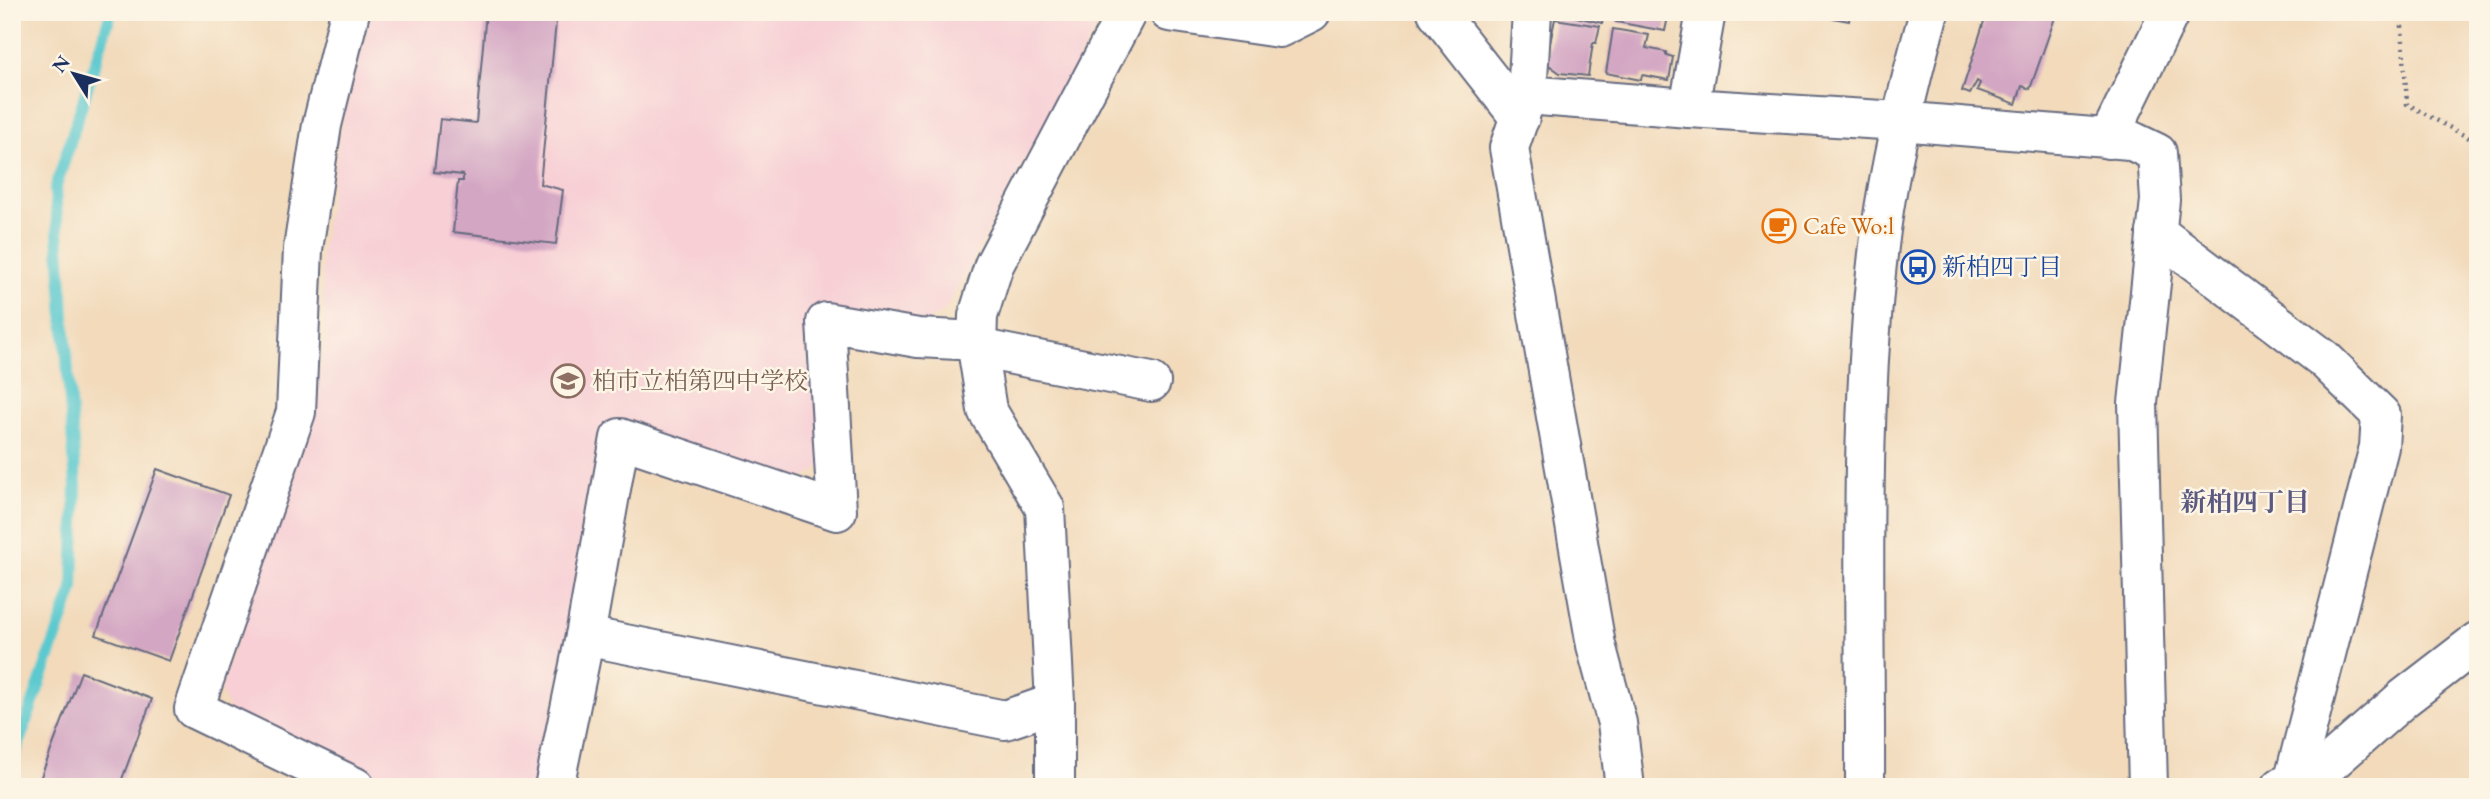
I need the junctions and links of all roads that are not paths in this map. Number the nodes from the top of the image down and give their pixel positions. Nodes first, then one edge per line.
1 (350, 12) edge
2 (1127, 12) edge
3 (1169, 12) edge
4 (1311, 12) edge
5 (1437, 12) edge
6 (1532, 12) edge
7 (1706, 12) edge
8 (1929, 12) edge
9 (2170, 12) edge
10 (1523, 106) junction
11 (1689, 108) junction
12 (1899, 121) junction
13 (2108, 139) junction
14 (2156, 232) junction
15 (977, 345) junction
16 (1151, 382) dead end
17 (586, 636) junction
18 (2478, 641) edge
19 (1055, 703) junction
20 (563, 785) edge
21 (2292, 786) edge
22 (355, 787) edge
23 (1055, 787) edge
24 (1625, 787) edge
25 (1865, 787) edge
26 (2148, 787) edge
27 (2281, 787) edge

1 - 22 street
2 - 15 street
3 - 4 street
5 - 10 street
6 - 10 street
7 - 11 street
8 - 12 street
9 - 13 street
10 - 11 street
10 - 24 street
11 - 12 street
12 - 13 street
12 - 25 street
13 - 14 street
14 - 21 street
14 - 26 street
15 - 16 street
15 - 17 street
15 - 19 street
17 - 19 street
17 - 20 street
18 - 21 street
19 - 23 street
21 - 27 street

